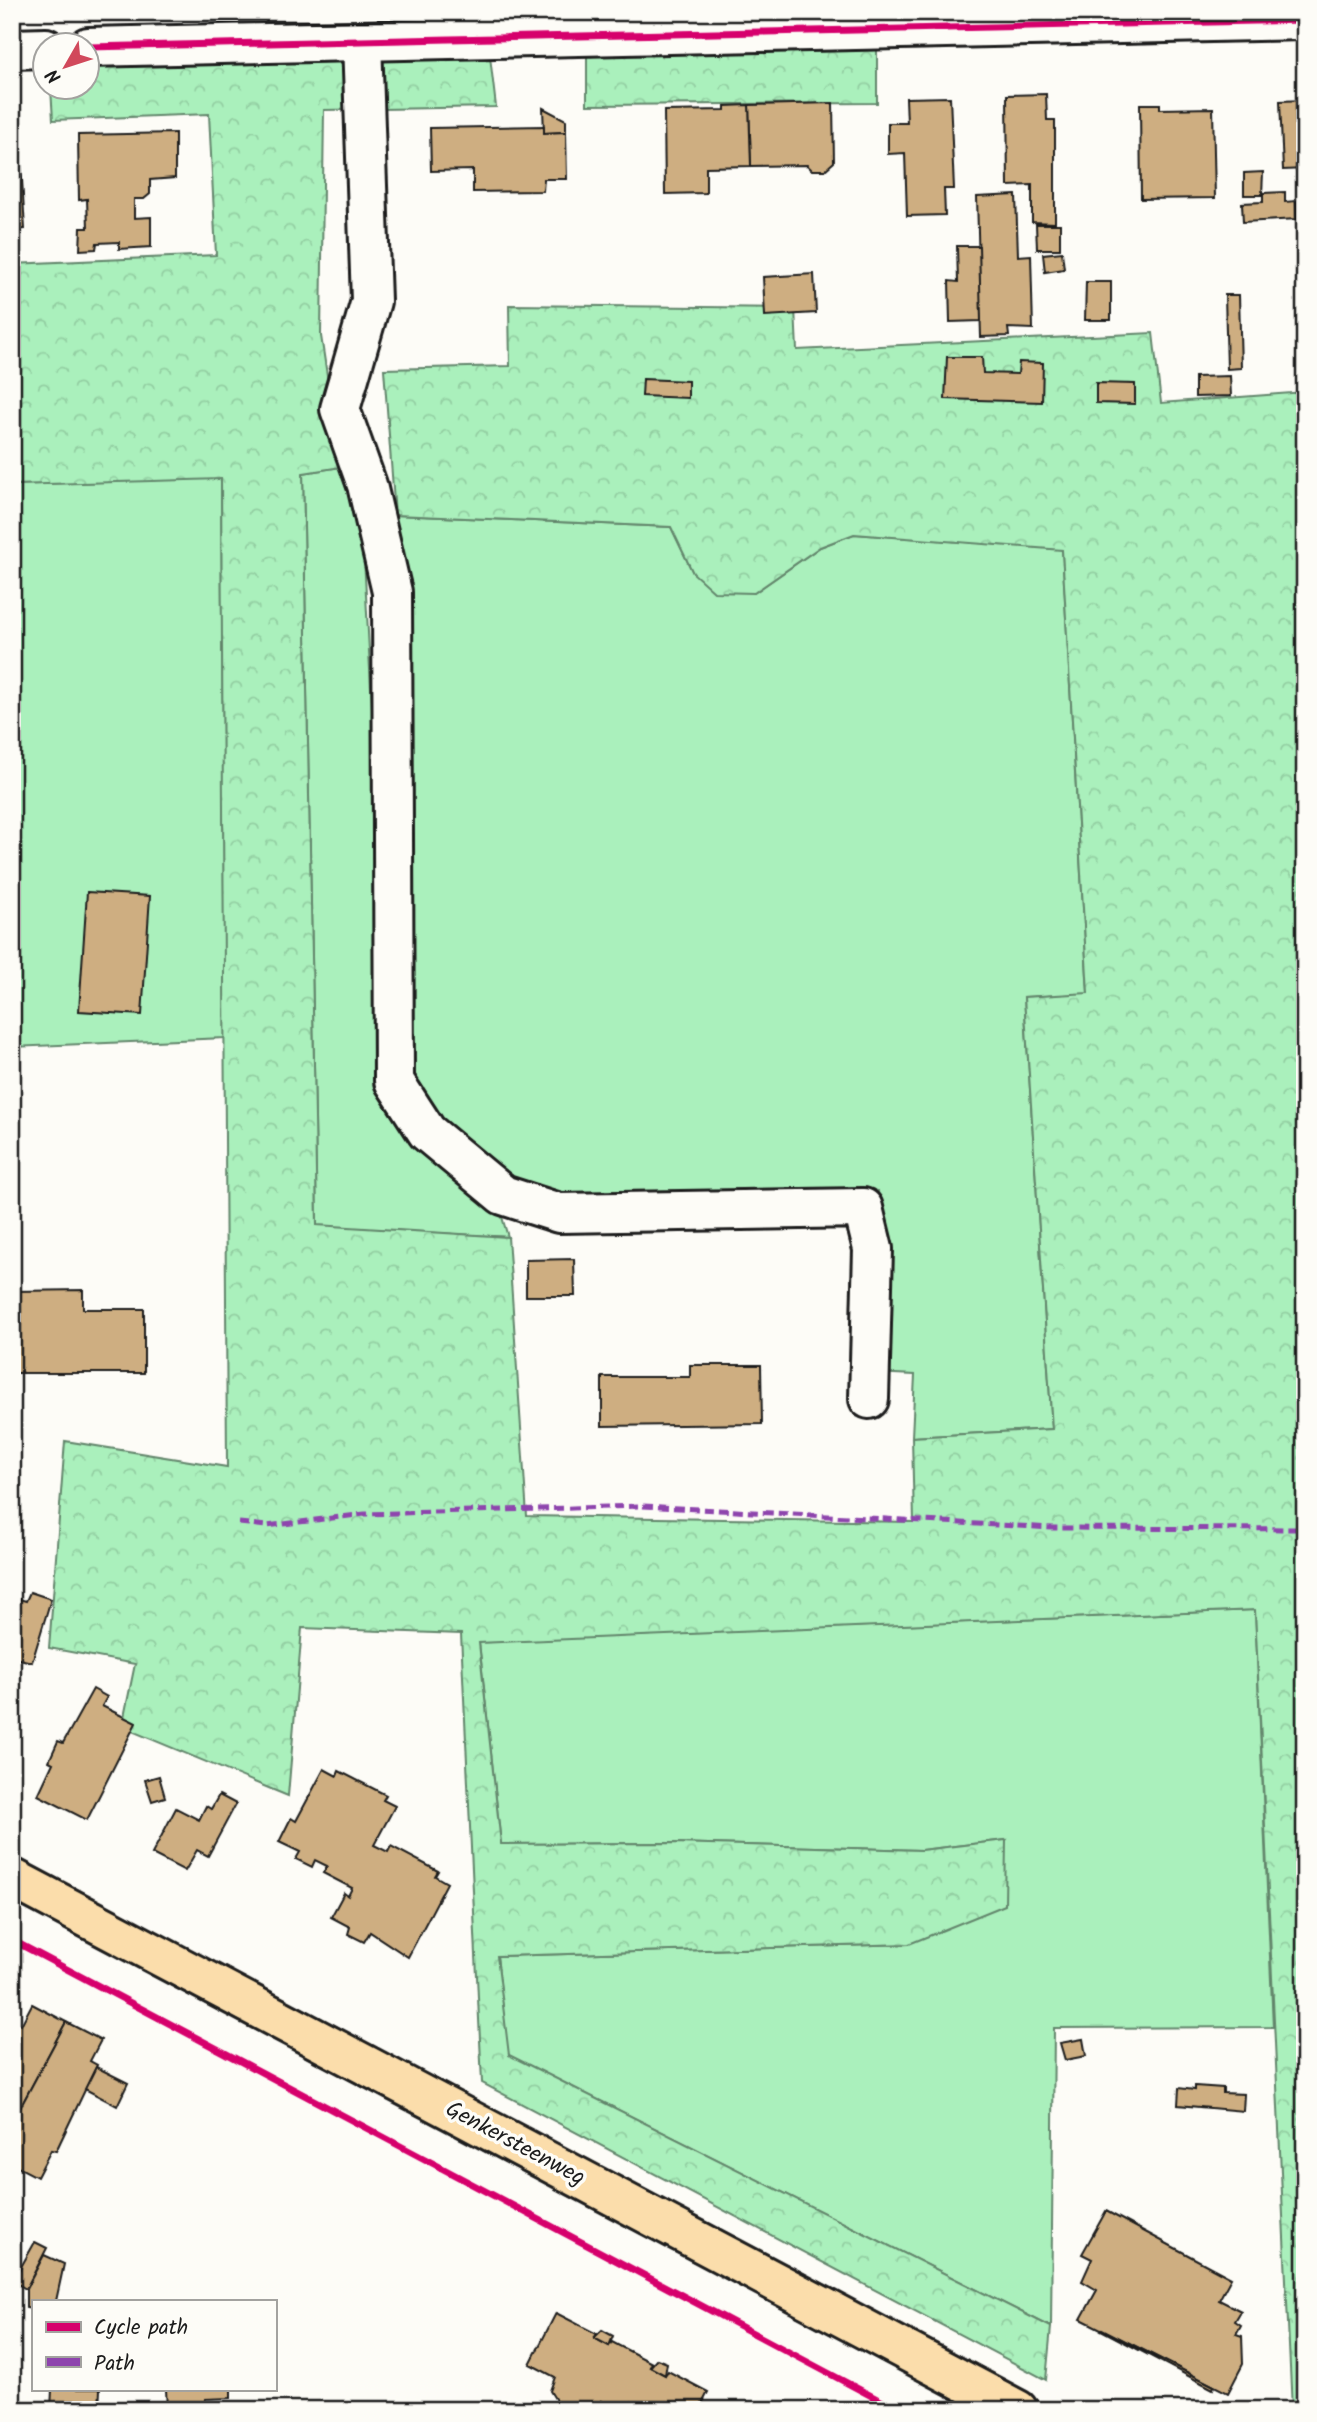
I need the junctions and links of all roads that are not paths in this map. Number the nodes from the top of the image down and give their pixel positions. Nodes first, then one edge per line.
1 (1305, 20) edge
2 (362, 40) junction
3 (102, 47) edge
4 (32, 48) edge
5 (12, 49) edge
6 (870, 1399) dead end
7 (12, 1878) edge
8 (1018, 2410) edge

1 - 2 street
2 - 3 street
2 - 6 street
4 - 5 street
7 - 8 main road, Genkersteenweg

